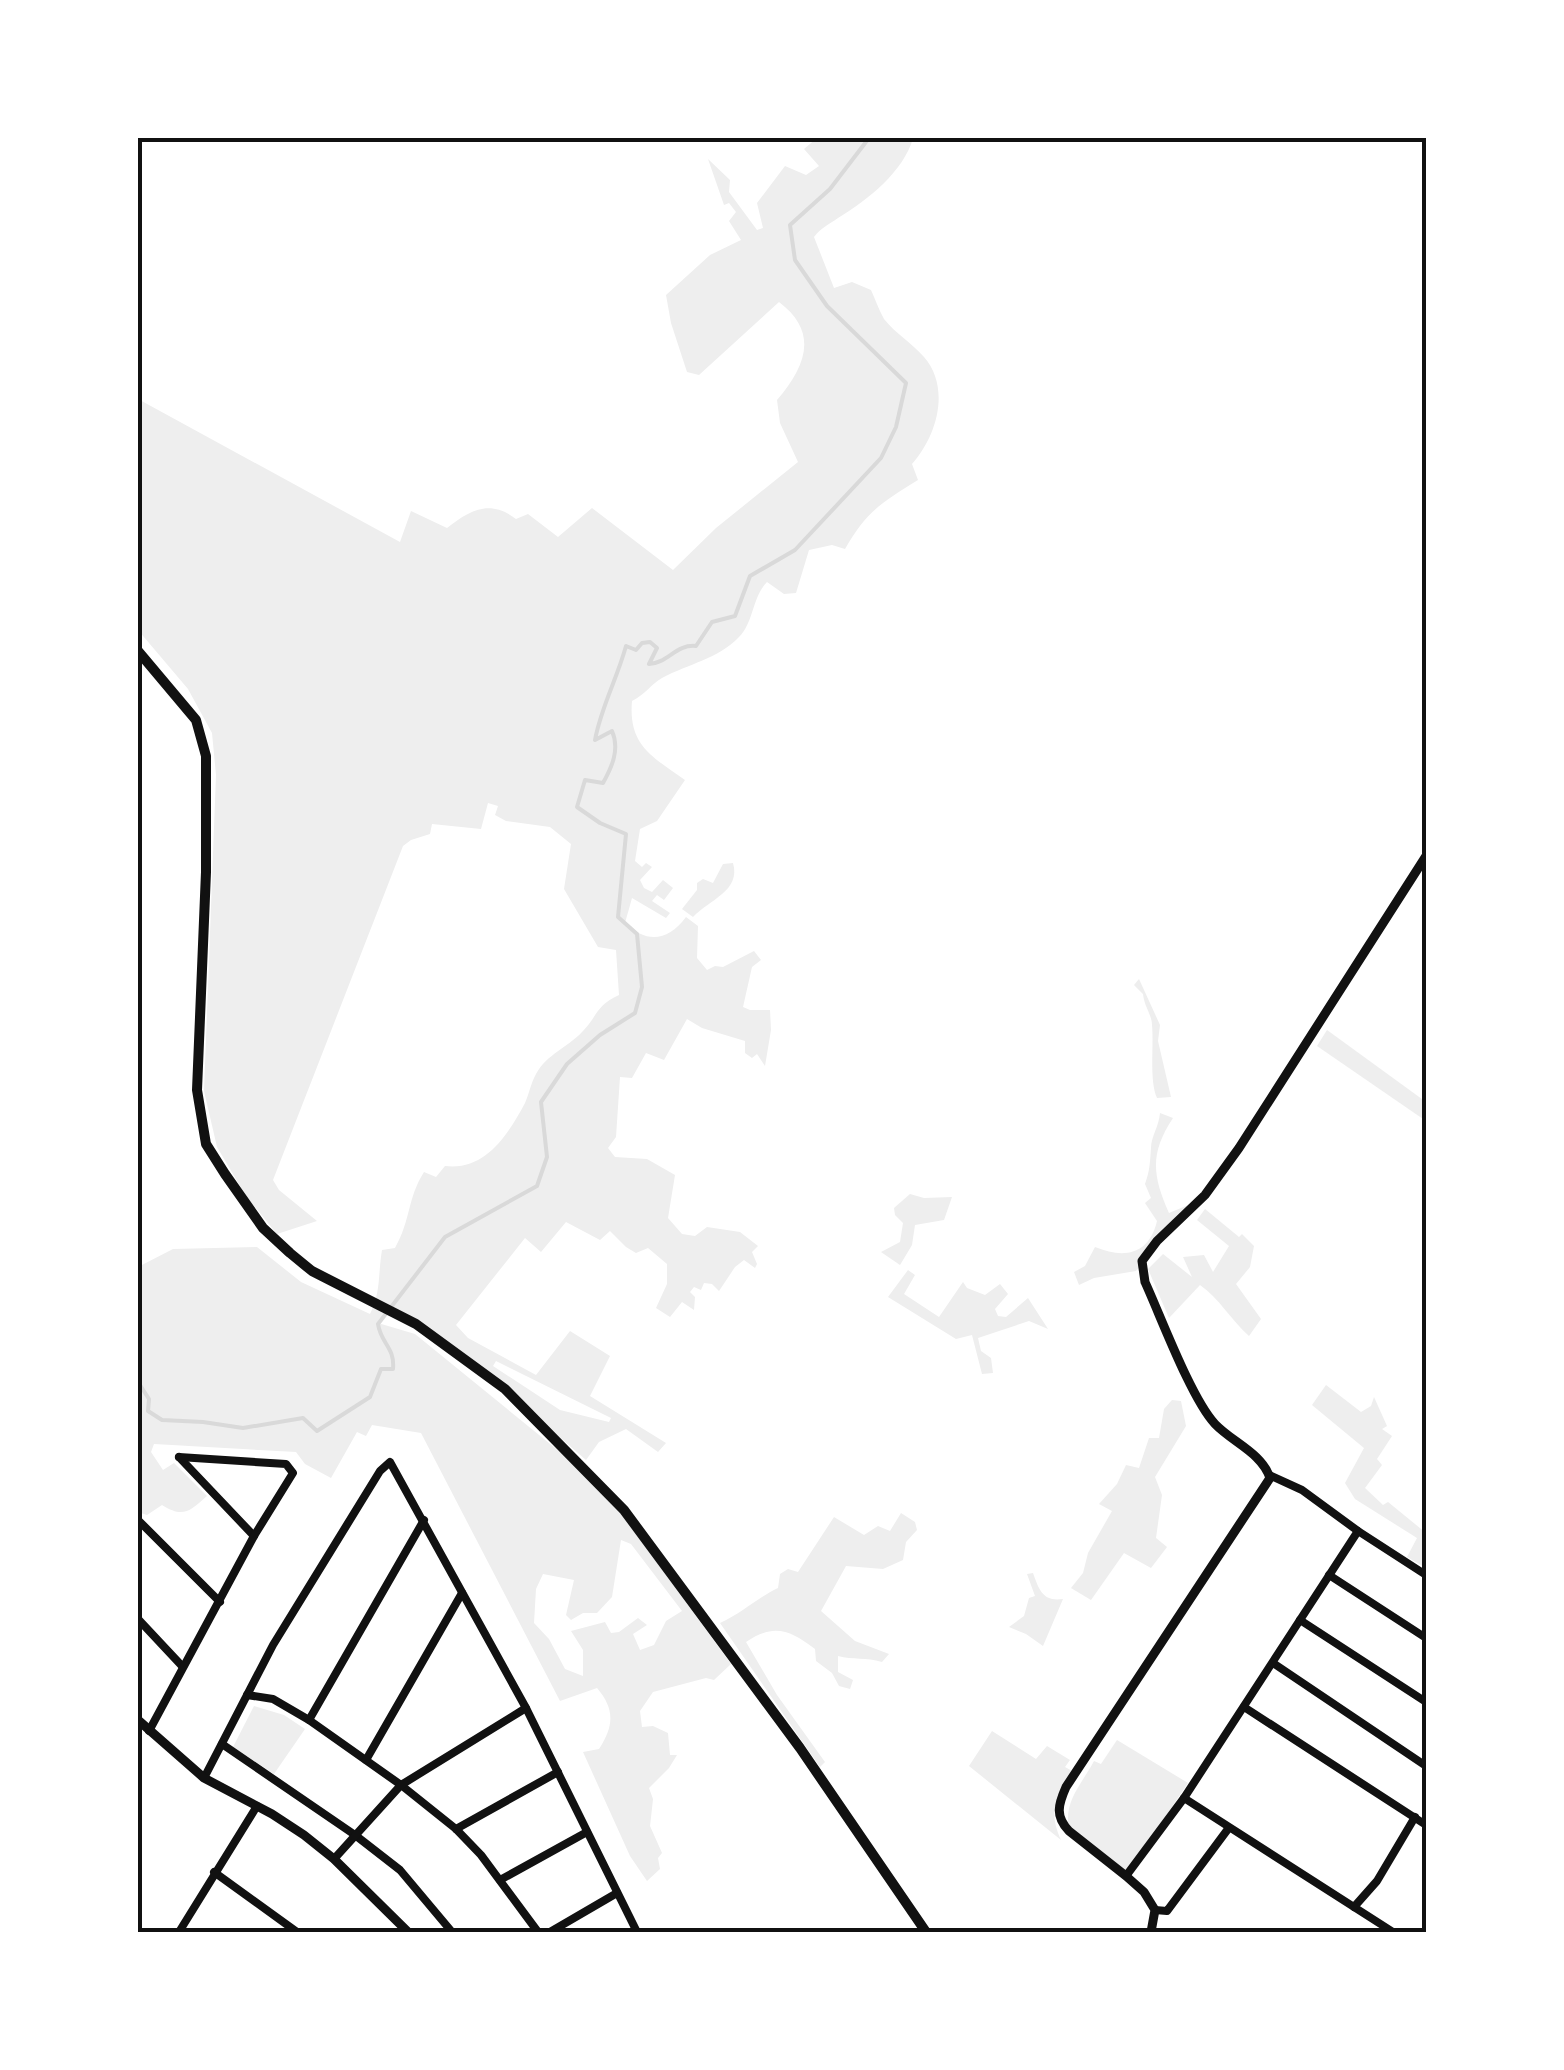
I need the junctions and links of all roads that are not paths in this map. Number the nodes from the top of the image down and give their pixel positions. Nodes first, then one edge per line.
1 (138, 652) edge
2 (1426, 856) edge
3 (1269, 1475) junction
4 (138, 1520) edge
5 (424, 1520) junction
6 (1358, 1531) junction
7 (254, 1536) junction
8 (1330, 1575) junction
9 (1426, 1575) edge
10 (462, 1593) junction
11 (220, 1602) junction
12 (138, 1619) edge
13 (1300, 1620) junction
14 (1426, 1638) edge
15 (1273, 1663) junction
16 (182, 1666) junction
17 (247, 1695) junction
18 (1426, 1702) edge
19 (1244, 1707) junction
20 (526, 1708) junction
21 (138, 1720) edge
22 (309, 1720) junction
23 (149, 1730) junction
24 (222, 1744) junction
25 (366, 1760) junction
26 (1426, 1766) edge
27 (558, 1772) junction
28 (204, 1778) junction
29 (401, 1785) junction
30 (1184, 1798) junction
31 (257, 1806) junction
32 (1414, 1817) junction
33 (1426, 1825) edge
34 (456, 1829) junction
35 (1228, 1829) junction
36 (588, 1832) junction
37 (355, 1835) junction
38 (334, 1859) junction
39 (214, 1872) junction
40 (1126, 1876) junction
41 (500, 1880) junction
42 (616, 1893) junction
43 (1354, 1907) junction
44 (1156, 1910) junction
45 (181, 1932) edge
46 (297, 1932) edge
47 (408, 1932) edge
48 (452, 1932) edge
49 (538, 1932) edge
50 (550, 1932) edge
51 (637, 1932) edge
52 (926, 1932) edge
53 (1151, 1932) edge
54 (1392, 1932) edge

1 - 52 main road
2 - 3 street
3 - 6 street
3 - 40 street
4 - 11 street
5 - 10 street
5 - 17 street
5 - 22 street
6 - 8 street
6 - 9 street
7 - 7 street
7 - 11 street
8 - 13 street
8 - 14 street
10 - 20 street
10 - 25 street
11 - 16 street
12 - 16 street
13 - 15 street
13 - 18 street
15 - 19 street
15 - 26 street
16 - 23 street
17 - 22 street
17 - 24 street
19 - 30 street
19 - 32 street
20 - 27 street
20 - 29 street
21 - 23 street
22 - 25 street
23 - 28 street
24 - 28 street
24 - 37 street
25 - 29 street
27 - 34 street
27 - 36 street
28 - 31 street
29 - 34 street
29 - 37 street
30 - 35 street
30 - 40 street
31 - 38 street
31 - 39 street
32 - 33 street
32 - 43 street
34 - 41 street
35 - 43 street
35 - 44 street
36 - 41 street
36 - 42 street
37 - 38 street
37 - 48 street
38 - 47 street
39 - 45 street
39 - 46 street
40 - 44 street
41 - 49 street
42 - 50 street
42 - 51 street
43 - 54 street
44 - 53 street

